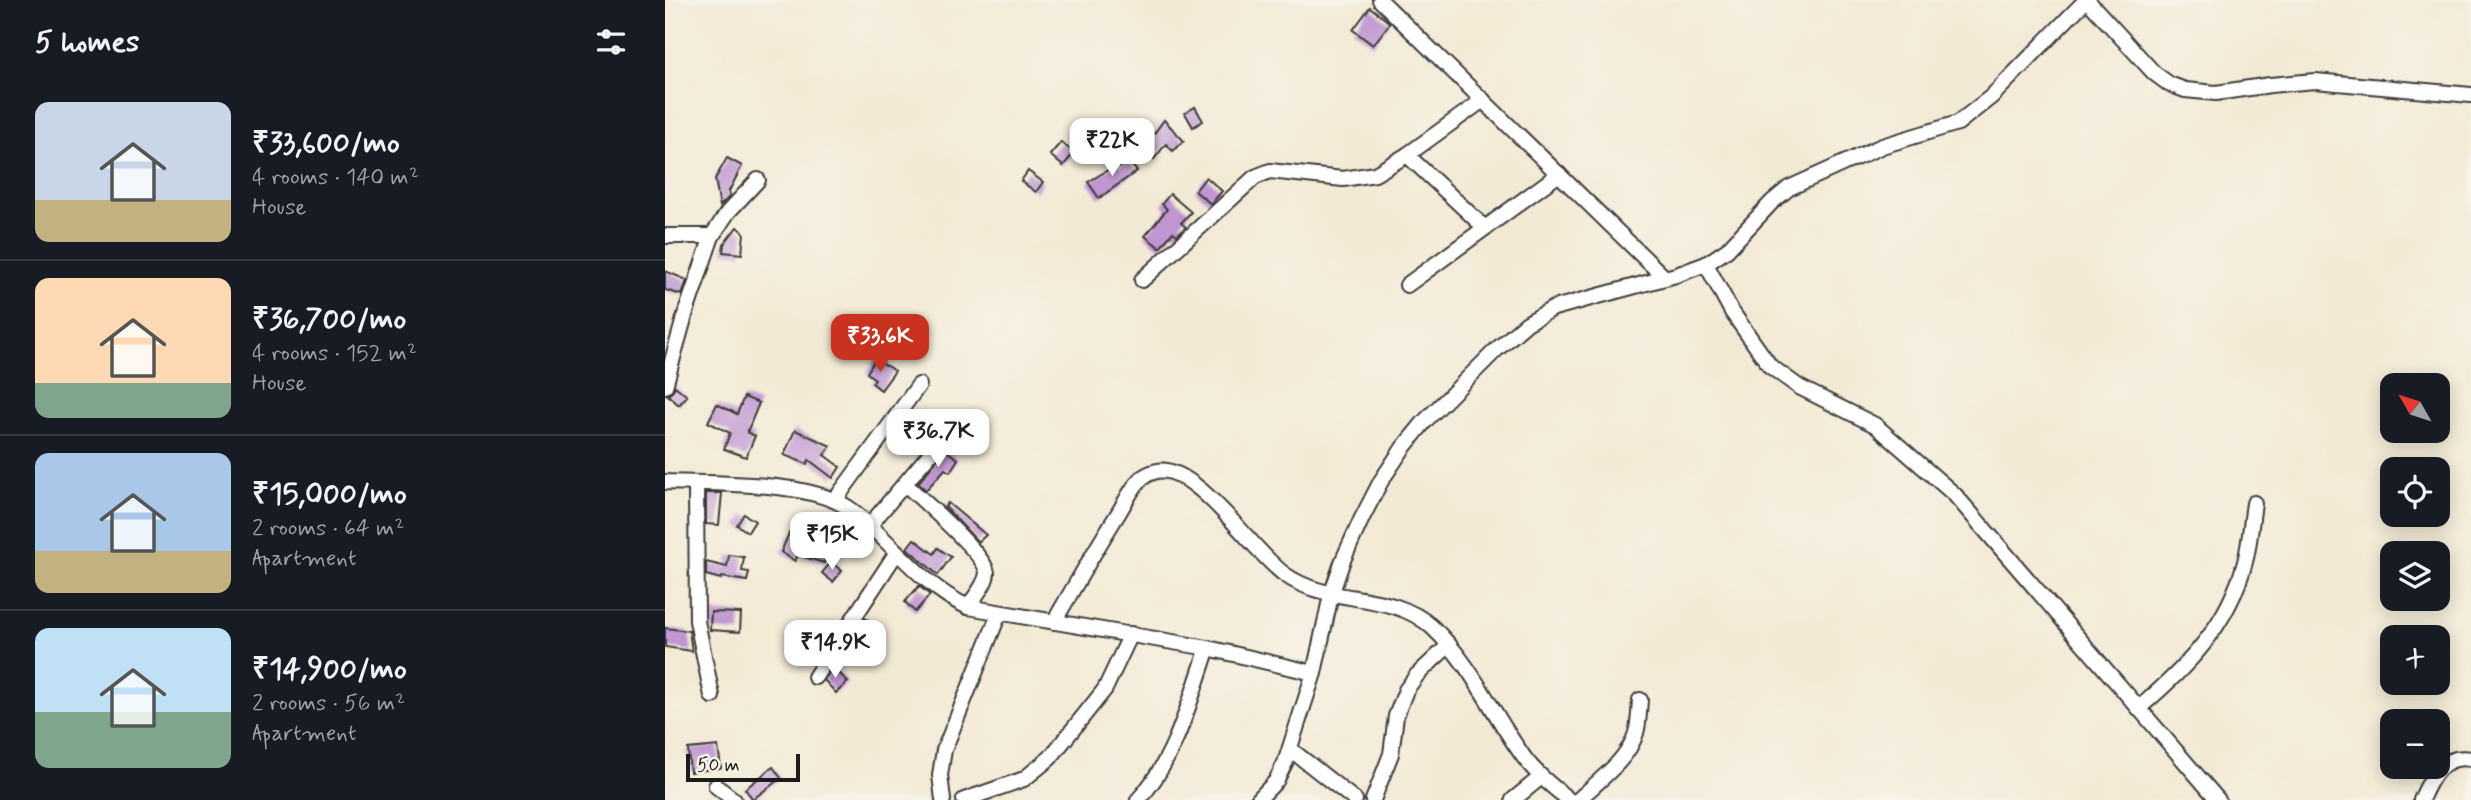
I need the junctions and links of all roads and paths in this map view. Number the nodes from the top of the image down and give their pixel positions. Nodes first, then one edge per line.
1 (1380, 0) edge
2 (2086, 0) edge
3 (2471, 95) edge
4 (1483, 100) junction
5 (1407, 155) junction
6 (1559, 174) junction
7 (758, 180) dead end
8 (1484, 227) junction
9 (665, 236) edge
10 (712, 236) junction
11 (1706, 264) junction
12 (1665, 278) junction
13 (1142, 281) dead end
14 (1407, 285) dead end
15 (919, 385) dead end
16 (665, 386) edge
17 (944, 438) dead end
18 (665, 482) edge
19 (696, 484) junction
20 (905, 484) junction
21 (835, 500) junction
22 (2254, 503) dead end
23 (869, 526) junction
24 (897, 552) junction
25 (1331, 595) junction
26 (968, 607) junction
27 (999, 614) junction
28 (1054, 622) junction
29 (1131, 634) junction
30 (1449, 645) junction
31 (1209, 648) junction
32 (1314, 673) junction
33 (814, 677) dead end
34 (712, 696) dead end
35 (1640, 700) dead end
36 (2139, 708) junction
37 (1290, 749) junction
38 (2471, 759) edge
39 (1541, 777) junction
40 (716, 786) dead end
41 (1569, 799) edge
42 (734, 800) edge
43 (943, 800) edge
44 (964, 800) edge
45 (1138, 800) edge
46 (1258, 800) edge
47 (1355, 800) edge
48 (1373, 800) edge
49 (1513, 800) edge
50 (2218, 800) edge
51 (2421, 800) edge

1 - 4 street
2 - 3 street
2 - 11 street
4 - 5 street
4 - 6 street
5 - 8 street
5 - 13 street
6 - 8 street
6 - 12 street
7 - 10 street
8 - 14 street
9 - 10 street
10 - 16 street
11 - 12 street
11 - 36 street
12 - 25 street
15 - 21 street
17 - 20 street
18 - 19 street
19 - 21 street
19 - 34 street
20 - 23 street
20 - 26 street
21 - 23 street
22 - 36 street
23 - 24 street
24 - 26 street
24 - 33 street
25 - 28 street
25 - 30 street
25 - 32 street
26 - 27 street
27 - 28 street
27 - 43 street
28 - 29 street
29 - 31 street
29 - 44 street
30 - 39 street
30 - 48 street
31 - 32 street
31 - 45 street
32 - 37 street
35 - 41 street
36 - 50 street
37 - 46 street
37 - 47 street
38 - 51 street
39 - 41 street
39 - 49 street
40 - 42 street

